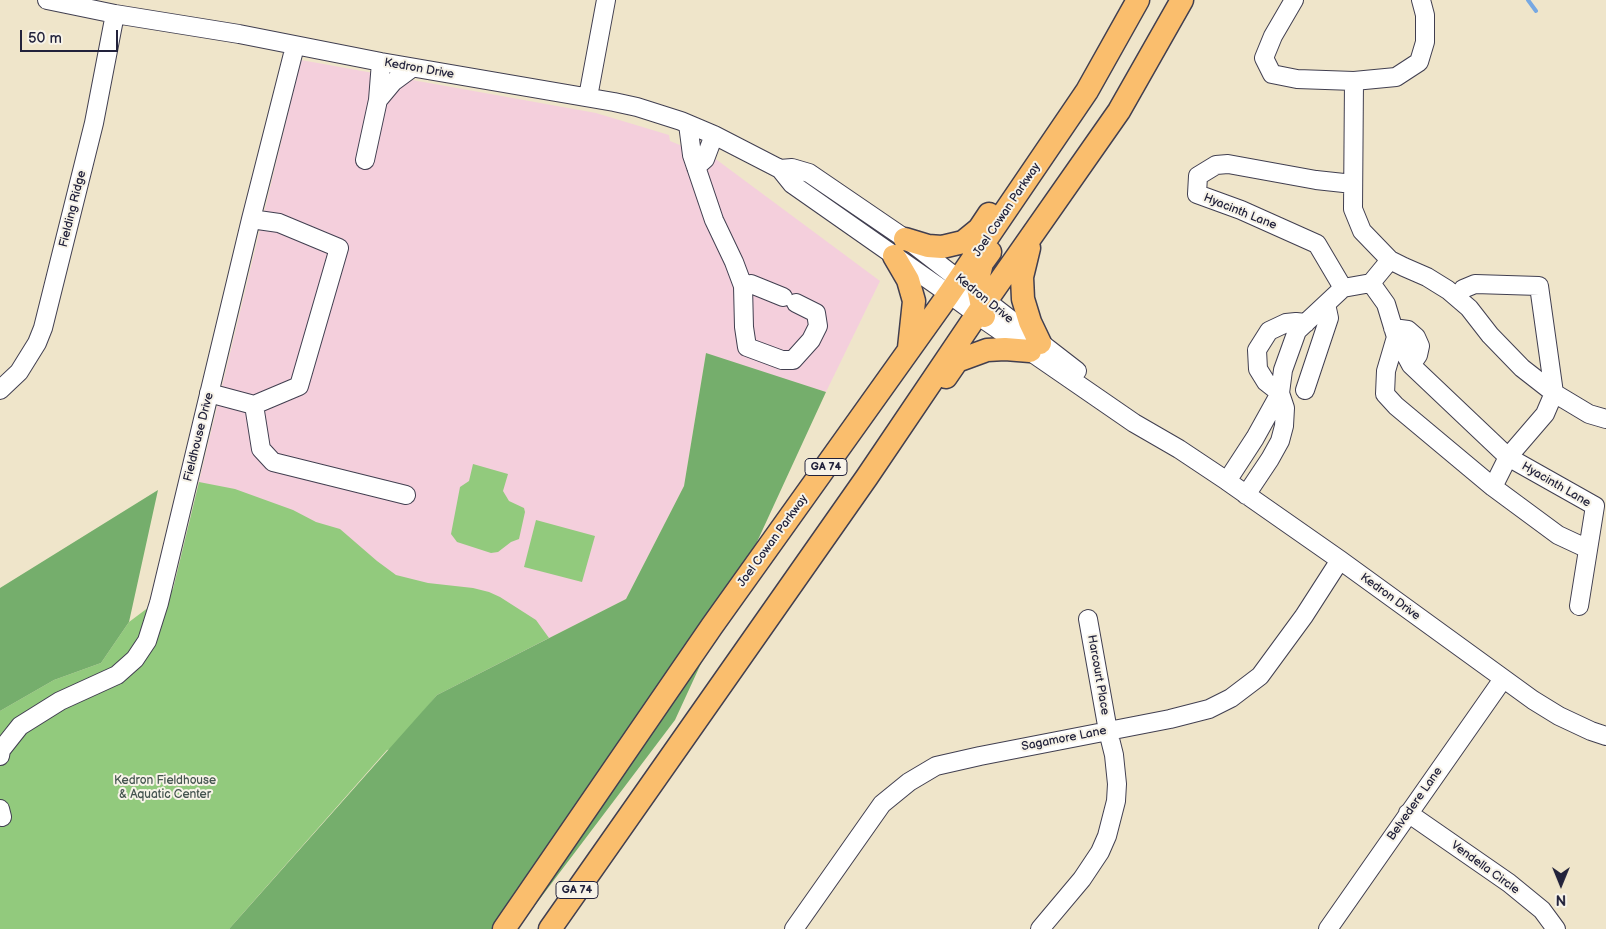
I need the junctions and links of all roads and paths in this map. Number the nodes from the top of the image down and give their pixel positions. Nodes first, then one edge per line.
1 (47, 0) edge
2 (606, 0) edge
3 (1138, 0) edge
4 (1182, 0) edge
5 (1294, 0) edge
6 (1421, 0) edge
7 (115, 14) junction
8 (295, 46) junction
9 (381, 62) junction
10 (412, 68) junction
11 (1354, 81) junction
12 (1087, 91) junction
13 (588, 97) junction
14 (378, 100) junction
15 (688, 124) junction
16 (714, 136) junction
17 (365, 160) dead end
18 (696, 167) junction
19 (1353, 184) junction
20 (251, 219) junction
21 (1031, 237) junction
22 (900, 248) junction
23 (1390, 260) junction
24 (1371, 283) junction
25 (743, 286) junction
26 (955, 286) junction
27 (1343, 288) junction
28 (1458, 298) junction
29 (1326, 304) junction
30 (982, 308) junction
31 (1306, 323) junction
32 (1395, 332) junction
33 (1035, 347) junction
34 (909, 351) junction
35 (0, 390) edge
36 (1305, 390) dead end
37 (210, 392) junction
38 (1280, 393) junction
39 (1554, 393) junction
40 (254, 405) junction
41 (1606, 419) edge
42 (1508, 457) junction
43 (867, 476) junction
44 (1227, 481) junction
45 (1493, 487) junction
46 (406, 495) dead end
47 (1246, 495) junction
48 (852, 498) junction
49 (1588, 549) junction
50 (1340, 560) junction
51 (1579, 606) dead end
52 (1088, 619) dead end
53 (1503, 679) junction
54 (1108, 731) junction
55 (1606, 736) edge
56 (0, 756) edge
57 (1408, 813) junction
58 (504, 929) edge
59 (550, 929) edge
60 (794, 929) edge
61 (1040, 929) edge
62 (1328, 929) edge
63 (1556, 929) edge

1 - 7 street, Kedron Drive
2 - 13 street
3 - 12 main road, Joel Cowan Parkway / GA 74
4 - 21 main road, GA 74
5 - 11 street
6 - 11 street
7 - 8 street, Kedron Drive
7 - 35 street, Fielding Ridge
8 - 9 street, Kedron Drive
8 - 20 street, Fieldhouse Drive
9 - 10 street, Kedron Drive
9 - 14 street
10 - 13 street, Kedron Drive
10 - 14 street
11 - 19 street
12 - 22 main road
12 - 26 main road, Joel Cowan Parkway / GA 74
12 - 30 main road
13 - 15 street, Kedron Drive
14 - 17 street
15 - 16 street, Kedron Drive
15 - 18 street
16 - 18 street
16 - 22 street, Kedron Drive
18 - 25 street
19 - 23 street
19 - 27 street, Hyacinth Lane
20 - 37 street, Fieldhouse Drive
20 - 40 street
21 - 30 main road, GA 74
21 - 33 main road
22 - 26 street, Kedron Drive
22 - 34 main road
23 - 24 street
23 - 28 street
24 - 27 street
24 - 32 street
25 - 25 street
26 - 30 street, Kedron Drive
26 - 34 main road, Joel Cowan Parkway / GA 74
26 - 48 main road
27 - 29 street
28 - 39 street
28 - 39 street
29 - 31 street
29 - 36 street
30 - 33 street, Kedron Drive
30 - 43 main road, GA 74
31 - 38 street
31 - 38 street
32 - 42 street, Hyacinth Lane
32 - 45 street
33 - 43 main road
33 - 44 street, Kedron Drive
34 - 58 main road, Joel Cowan Parkway / GA 74
37 - 40 street
37 - 56 street, Fieldhouse Drive
38 - 44 street
38 - 47 street
39 - 41 street
39 - 42 street, Hyacinth Lane
40 - 46 street
42 - 45 street, Hyacinth Lane
42 - 49 street, Hyacinth Lane
43 - 48 main road, GA 74
44 - 47 street, Kedron Drive
45 - 49 street
47 - 50 street, Kedron Drive
48 - 59 main road, GA 74
49 - 51 street, Hyacinth Lane
50 - 53 street, Kedron Drive
50 - 54 street, Sagamore Lane
52 - 54 street, Harcourt Place
53 - 55 street, Kedron Drive
53 - 57 street, Belvedere Lane
54 - 60 street, Sagamore Lane
54 - 61 street, Harcourt Place
57 - 62 street, Belvedere Lane
57 - 63 street, Vendella Circle

